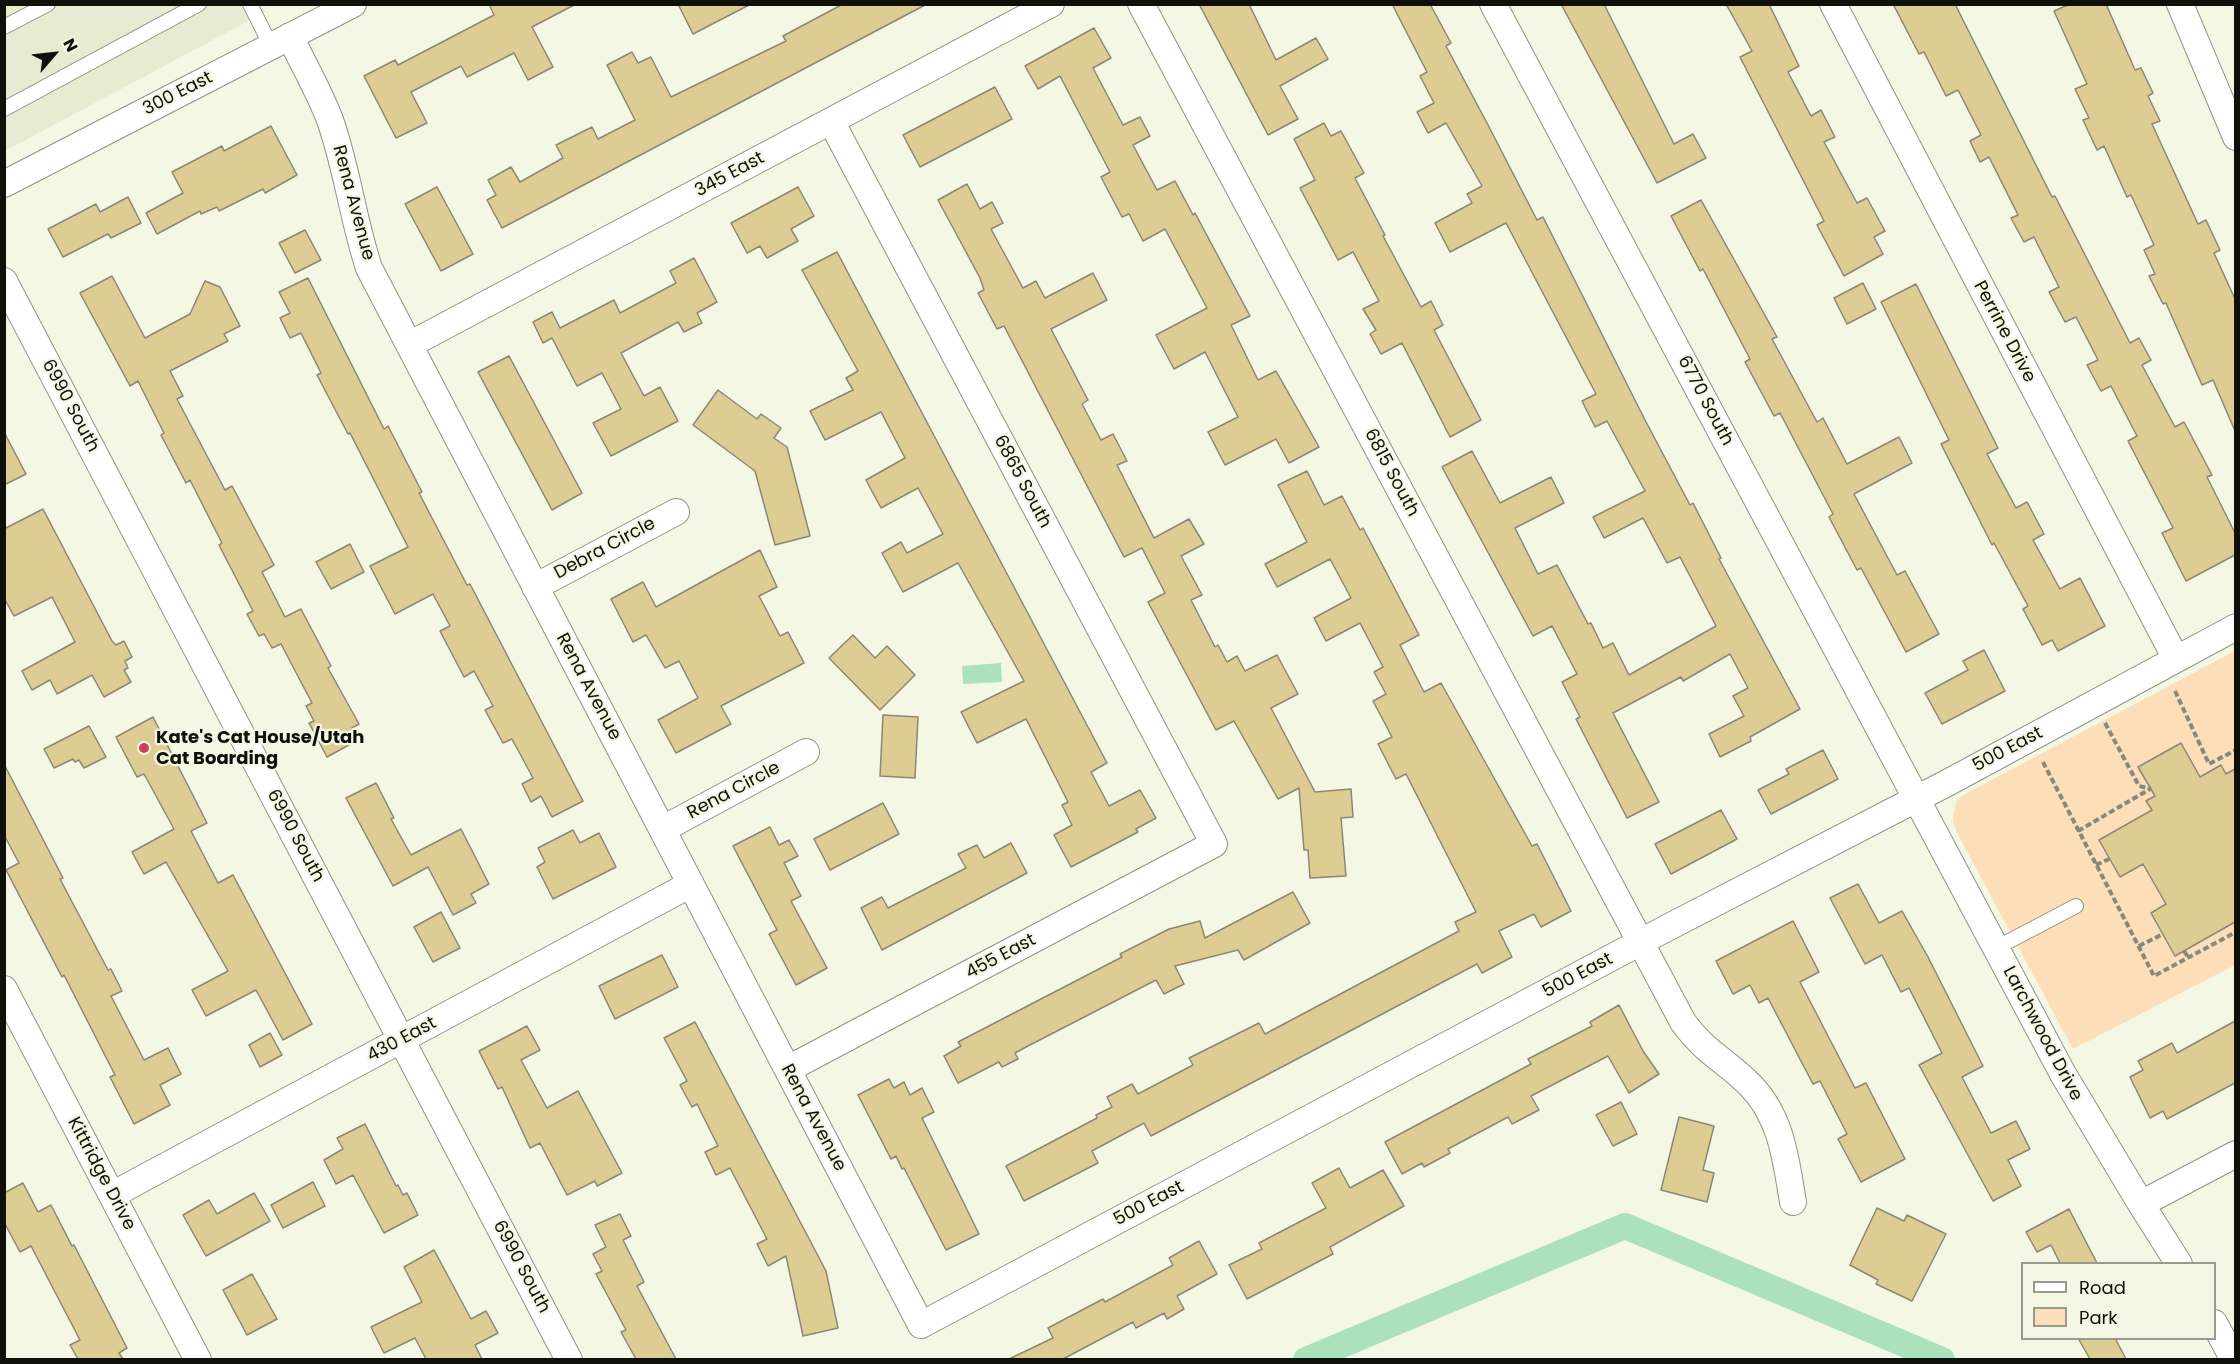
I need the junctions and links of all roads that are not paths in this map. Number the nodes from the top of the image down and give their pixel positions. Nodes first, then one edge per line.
1 (48, 4) edge
2 (199, 4) edge
3 (250, 4) edge
4 (352, 4) edge
5 (1051, 4) edge
6 (1141, 4) edge
7 (1493, 4) edge
8 (1833, 4) edge
9 (2180, 4) edge
10 (4, 27) edge
11 (280, 41) junction
12 (4, 109) edge
13 (831, 121) junction
14 (2235, 136) edge
15 (4, 184) edge
16 (4, 281) edge
17 (409, 345) junction
18 (676, 512) dead end
19 (535, 586) junction
20 (2235, 627) edge
21 (2176, 659) junction
22 (806, 753) dead end
23 (1916, 798) junction
24 (663, 829) junction
25 (1214, 844) joint
26 (691, 884) junction
27 (2076, 906) dead end
28 (1640, 942) junction
29 (1996, 948) junction
30 (4, 989) edge
31 (402, 1040) junction
32 (788, 1069) junction
33 (2235, 1154) edge
34 (112, 1195) junction
35 (1793, 1203) dead end
36 (2141, 1204) junction
37 (2179, 1262) edge
38 (921, 1325) joint
39 (2216, 1327) edge
40 (198, 1359) edge
41 (569, 1359) edge
42 (2234, 1359) edge

1 - 10 lane
2 - 12 lane
3 - 11 lane
4 - 11 street, 300 East
5 - 13 street, 345 East
6 - 28 street, 6815 South
7 - 23 street, 6770 South
8 - 21 street, Perrine Drive
9 - 14 street
11 - 15 street, 300 East
11 - 17 street, Rena Avenue
13 - 17 street, 345 East
13 - 25 street, 6865 South
16 - 31 street, 6990 South
17 - 19 street, Rena Avenue
18 - 19 street, Debra Circle
19 - 24 street, Rena Avenue
20 - 21 street, 500 East
21 - 23 street, 500 East
22 - 24 street, Rena Circle
23 - 28 street, 500 East
23 - 29 street, Larchwood Drive
24 - 26 street, Rena Avenue
25 - 32 street, 455 East
26 - 31 street, 430 East
26 - 32 street, Rena Avenue
27 - 29 lane
28 - 35 street, 6815 South
28 - 38 street, 500 East
29 - 36 street, Larchwood Drive
30 - 34 street, Kittridge Drive
31 - 34 street, 430 East
31 - 41 street, 6990 South
32 - 38 street, Rena Avenue
33 - 36 street
34 - 40 street, Kittridge Drive
36 - 37 street, Larchwood Drive
39 - 42 street

